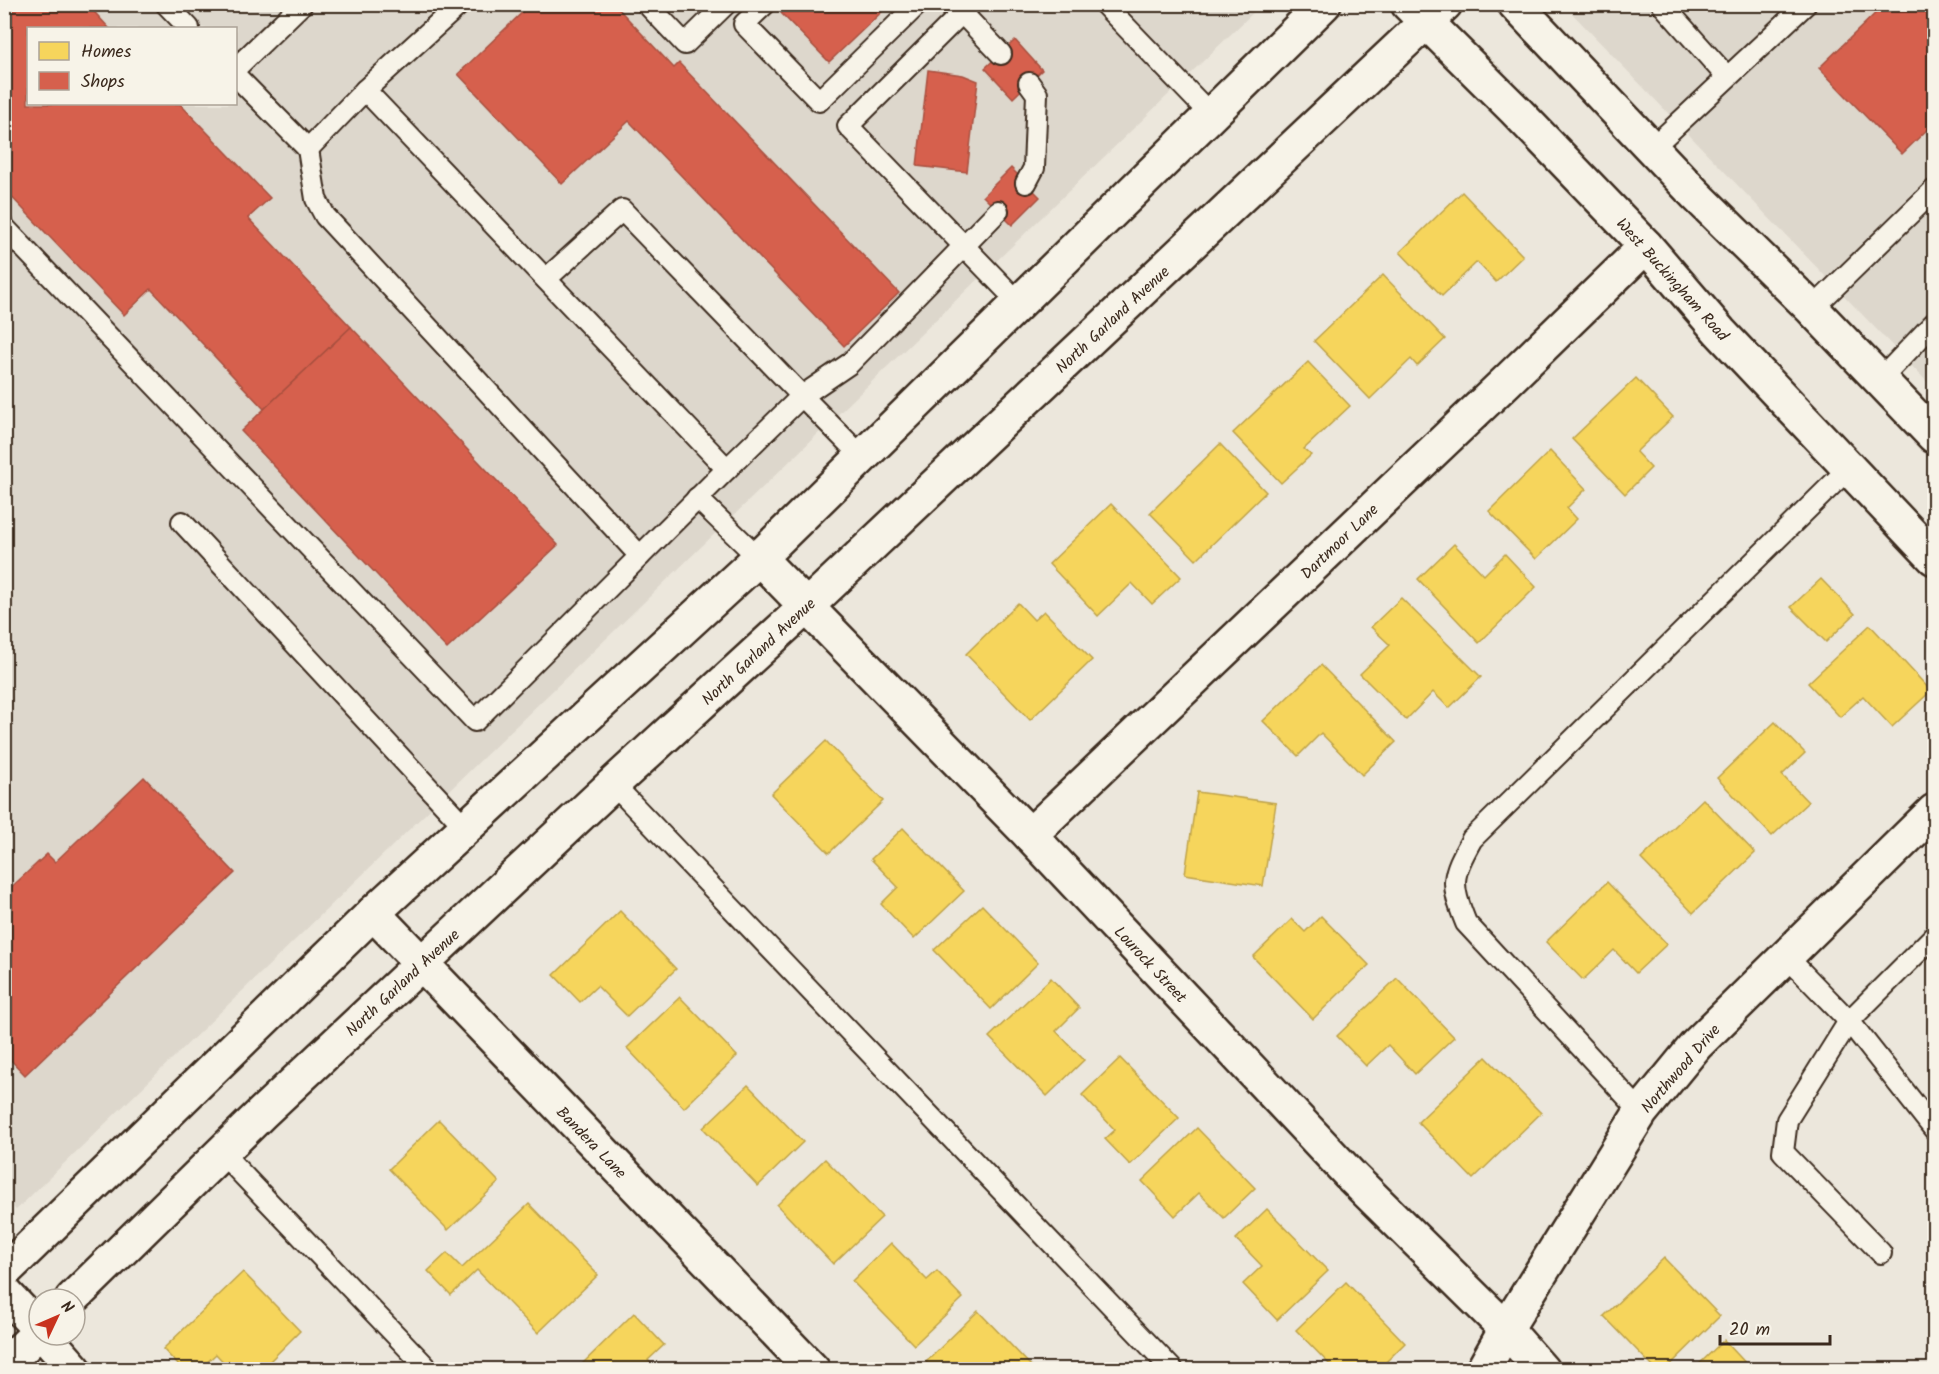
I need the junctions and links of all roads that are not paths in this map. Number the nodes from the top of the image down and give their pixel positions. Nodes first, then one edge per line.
1 (302, 4) edge
2 (460, 4) edge
3 (647, 4) edge
4 (726, 4) edge
5 (765, 4) edge
6 (918, 4) edge
7 (1104, 4) edge
8 (1324, 4) edge
9 (1515, 4) edge
10 (1662, 4) edge
11 (1806, 4) edge
12 (173, 7) edge
13 (966, 9) edge
14 (1426, 11) edge
15 (188, 27) edge
16 (1001, 54) dead end
17 (237, 67) edge
18 (237, 77) edge
19 (1728, 77) junction
20 (1029, 83) dead end
21 (365, 90) junction
22 (1211, 115) junction
23 (1652, 148) junction
24 (308, 149) junction
25 (1026, 183) dead end
26 (1935, 190) edge
27 (998, 211) dead end
28 (4, 226) edge
29 (963, 246) junction
30 (1646, 246) junction
31 (546, 279) junction
32 (1019, 303) junction
33 (1812, 309) junction
34 (1935, 323) edge
35 (1880, 380) junction
36 (802, 396) junction
37 (1935, 436) edge
38 (862, 457) junction
39 (1850, 468) junction
40 (727, 469) junction
41 (697, 498) junction
42 (182, 522) dead end
43 (640, 556) junction
44 (759, 558) junction
45 (1935, 558) edge
46 (806, 607) junction
47 (613, 784) junction
48 (1935, 811) edge
49 (466, 828) junction
50 (1030, 834) junction
51 (373, 913) junction
52 (1935, 936) edge
53 (1786, 956) junction
54 (422, 964) junction
55 (1849, 1022) junction
56 (1641, 1112) junction
57 (1935, 1129) edge
58 (221, 1152) junction
59 (1881, 1252) dead end
60 (4, 1272) edge
61 (84, 1287) edge
62 (4, 1292) edge
63 (27, 1318) edge
64 (1506, 1329) junction
65 (27, 1343) edge
66 (55, 1347) edge
67 (4, 1366) edge
68 (75, 1370) edge
69 (429, 1370) edge
70 (813, 1370) edge
71 (1173, 1370) edge
72 (1484, 1370) edge
73 (1542, 1370) edge

1 - 17 lane
2 - 21 lane
3 - 4 lane
5 - 6 lane
7 - 22 lane
8 - 22 main road
9 - 23 main road
10 - 19 lane
11 - 19 lane
12 - 15 lane
13 - 16 lane
13 - 29 lane
14 - 30 main road, West Buckingham Road
14 - 46 main road, North Garland Avenue
18 - 24 lane
19 - 23 lane
20 - 25 lane
21 - 24 lane
21 - 31 lane
22 - 32 main road
23 - 33 main road
24 - 43 lane
26 - 33 lane
27 - 29 lane
28 - 43 lane
29 - 32 lane
29 - 36 lane
30 - 39 main road, West Buckingham Road
30 - 50 main road, Dartmoor Lane
31 - 36 lane
31 - 40 lane
32 - 38 main road
33 - 35 main road
34 - 35 lane
35 - 37 main road
36 - 38 lane
36 - 40 lane
38 - 44 main road
39 - 45 main road, West Buckingham Road
39 - 56 lane
40 - 41 lane
41 - 43 lane
41 - 44 lane
42 - 49 lane
44 - 46 main road, Lourock Street
44 - 49 main road
46 - 47 main road, North Garland Avenue
46 - 50 main road, Lourock Street
47 - 54 main road, North Garland Avenue
47 - 71 lane
48 - 53 main road, Northwood Drive
49 - 51 main road
50 - 64 main road, Lourock Street
51 - 54 main road, Bandera Lane
51 - 60 main road
52 - 55 lane
53 - 55 lane
53 - 56 main road, Northwood Drive
54 - 58 main road, North Garland Avenue
54 - 70 main road, Bandera Lane
55 - 57 lane
55 - 59 lane
56 - 64 main road, Northwood Drive
58 - 61 main road, North Garland Avenue
58 - 69 lane
62 - 63 main road
64 - 72 main road, Northwood Drive
64 - 73 main road, Lourock Street
65 - 67 main road
66 - 68 main road

